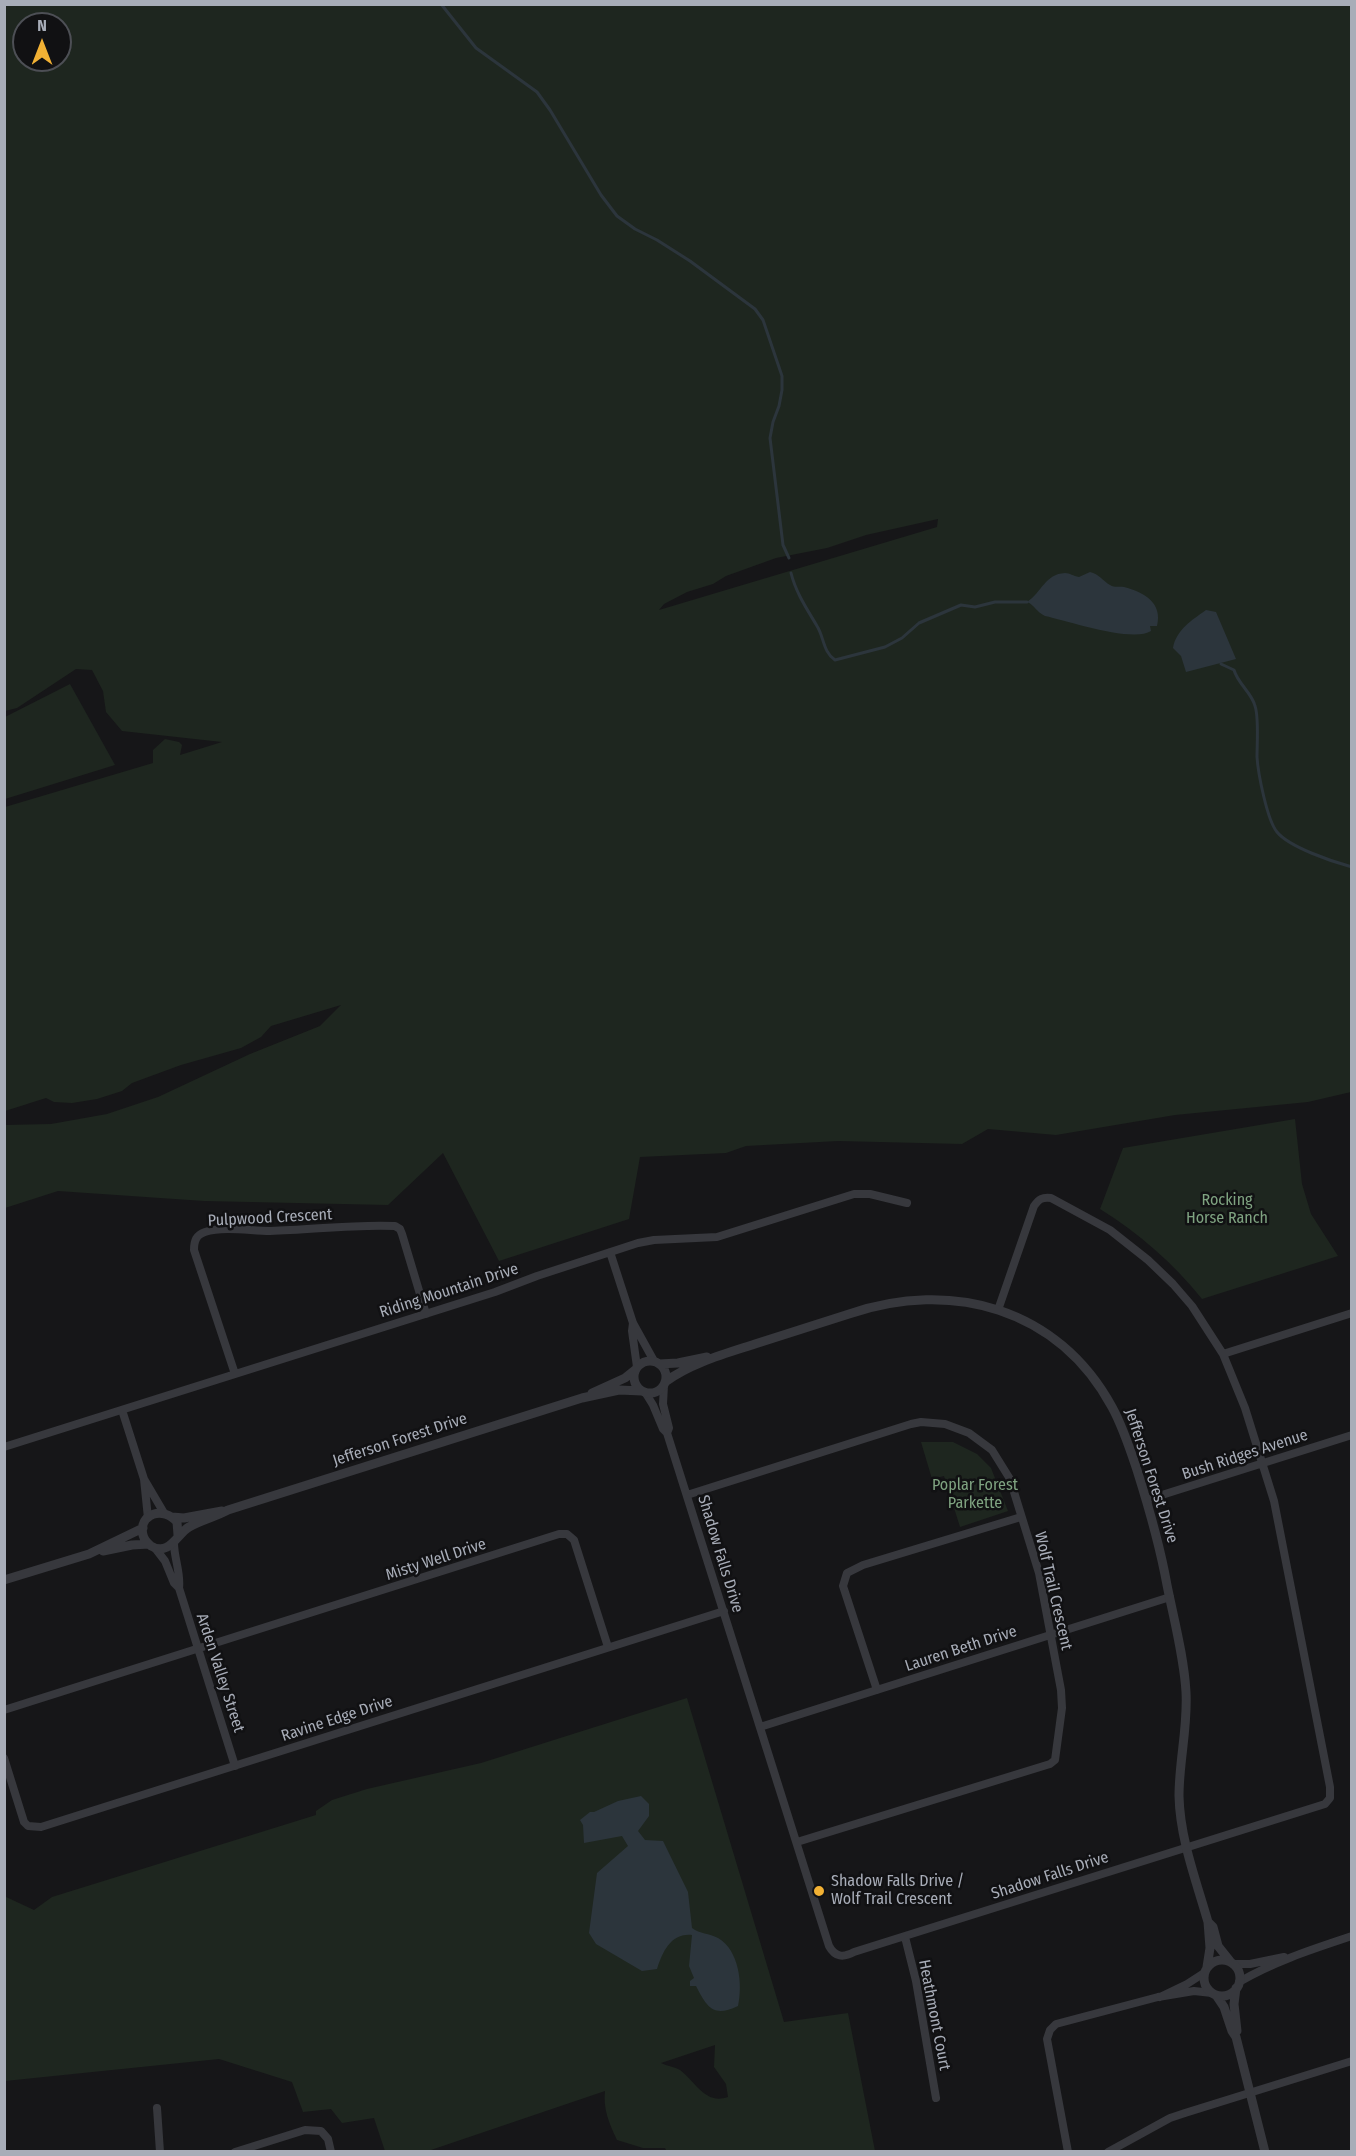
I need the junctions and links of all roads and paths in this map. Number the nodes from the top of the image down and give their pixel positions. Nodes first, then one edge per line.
1 (907, 1203) dead end
2 (610, 1252) junction
3 (998, 1310) junction
4 (1352, 1313) edge
5 (426, 1314) junction
6 (633, 1323) junction
7 (1223, 1354) junction
8 (715, 1356) junction
9 (657, 1363) junction
10 (636, 1368) junction
11 (235, 1374) junction
12 (664, 1383) junction
13 (643, 1392) junction
14 (582, 1398) junction
15 (122, 1410) junction
16 (667, 1433) junction
17 (1352, 1435) edge
18 (4, 1447) edge
19 (1262, 1463) junction
20 (144, 1479) junction
21 (687, 1495) junction
22 (1146, 1500) junction
23 (228, 1510) junction
24 (168, 1515) junction
25 (1021, 1517) junction
26 (148, 1518) junction
27 (143, 1528) junction
28 (176, 1539) junction
29 (152, 1546) junction
30 (89, 1554) junction
31 (4, 1580) edge
32 (178, 1588) junction
33 (1170, 1598) junction
34 (724, 1611) junction
35 (1051, 1635) junction
36 (608, 1647) junction
37 (198, 1649) junction
38 (877, 1690) junction
39 (4, 1710) edge
40 (760, 1727) junction
41 (4, 1758) edge
42 (235, 1766) junction
43 (797, 1842) junction
44 (1186, 1847) junction
45 (1208, 1922) junction
46 (1352, 1936) edge
47 (905, 1937) junction
48 (1291, 1956) junction
49 (1231, 1962) junction
50 (1206, 1970) junction
51 (1238, 1985) junction
52 (1214, 1994) junction
53 (1158, 1997) junction
54 (1236, 2037) junction
55 (1352, 2061) edge
56 (1250, 2093) junction
57 (936, 2098) dead end
58 (157, 2108) dead end
59 (160, 2151) edge
60 (235, 2151) edge
61 (331, 2151) edge
62 (1068, 2151) edge
63 (1108, 2151) edge
64 (1265, 2151) edge

1 - 2 street, Riding Mountain Drive
2 - 5 street, Riding Mountain Drive
2 - 6 street
3 - 7 street
3 - 8 street, Jefferson Forest Drive
3 - 22 street, Jefferson Forest Drive
4 - 7 street
5 - 11 street, Riding Mountain Drive
5 - 11 street, Pulpwood Crescent
6 - 9 street
6 - 10 street
7 - 19 street
8 - 9 street, Jefferson Forest Drive
8 - 12 street, Jefferson Forest Drive
9 - 10 street
9 - 12 street
10 - 13 street
10 - 14 street, Jefferson Forest Drive
11 - 15 street, Riding Mountain Drive
12 - 13 street
12 - 16 street, Shadow Falls Drive
13 - 14 street, Jefferson Forest Drive
13 - 16 street, Shadow Falls Drive
14 - 23 street, Jefferson Forest Drive
15 - 18 street, Riding Mountain Drive
15 - 20 street
16 - 21 street, Shadow Falls Drive
17 - 19 street, Bush Ridges Avenue
19 - 22 street, Bush Ridges Avenue
19 - 44 street, Shadow Falls Drive
20 - 24 street
20 - 26 street
21 - 25 street, Wolf Trail Crescent
21 - 34 street, Shadow Falls Drive
22 - 33 street, Jefferson Forest Drive
23 - 24 street, Jefferson Forest Drive
23 - 28 street, Jefferson Forest Drive
24 - 26 street
24 - 28 street
25 - 35 street, Wolf Trail Crescent
25 - 38 street
26 - 27 street
27 - 29 street
27 - 30 street
28 - 29 street
28 - 32 street, Arden Valley Street
29 - 30 street
29 - 32 street, Arden Valley Street
30 - 31 street
32 - 37 street, Arden Valley Street
33 - 35 street, Lauren Beth Drive
33 - 44 street, Jefferson Forest Drive
34 - 36 street, Ravine Edge Drive
34 - 40 street, Shadow Falls Drive
35 - 38 street, Lauren Beth Drive
35 - 43 street, Wolf Trail Crescent
36 - 37 street, Misty Well Drive
36 - 42 street, Ravine Edge Drive
37 - 39 street
37 - 42 street, Arden Valley Street
38 - 40 street, Lauren Beth Drive
40 - 43 street, Shadow Falls Drive
41 - 42 street, Ravine Edge Drive
43 - 47 street, Shadow Falls Drive
44 - 45 street, Jefferson Forest Drive
44 - 47 street, Shadow Falls Drive
45 - 49 street, Jefferson Forest Drive
45 - 50 street, Jefferson Forest Drive
46 - 48 street
47 - 57 street, Heathmont Court
48 - 49 street
48 - 51 street
49 - 50 street
49 - 51 street
50 - 52 street
50 - 53 street
51 - 52 street
51 - 54 street
52 - 53 street
52 - 54 street
53 - 62 street
54 - 56 street
55 - 56 street
56 - 63 street
56 - 64 street
58 - 59 street
60 - 61 street

